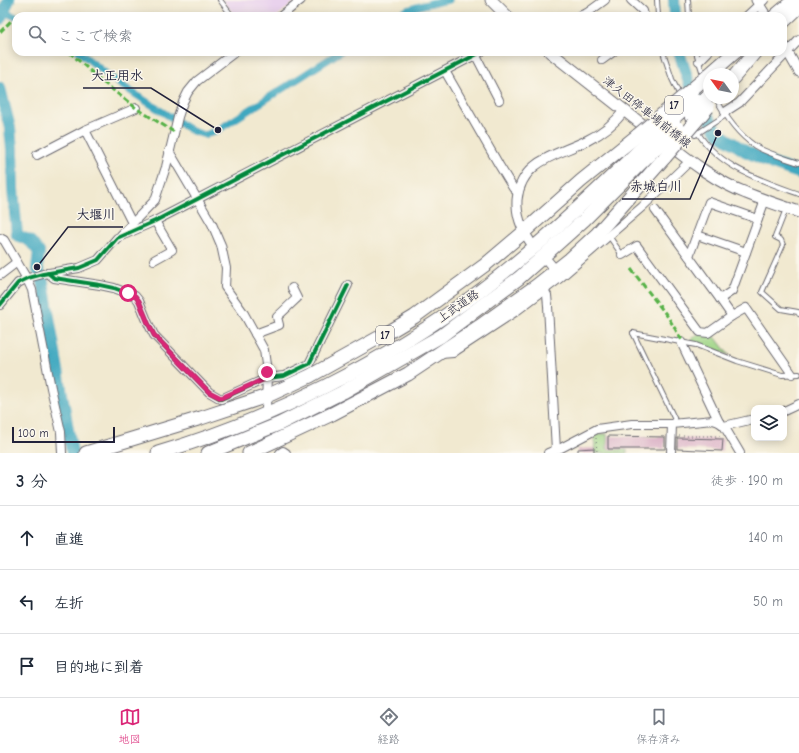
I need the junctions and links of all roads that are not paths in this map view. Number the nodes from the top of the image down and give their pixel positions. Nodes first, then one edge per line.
1 (220, 0) edge
2 (301, 0) edge
3 (491, 0) edge
4 (605, 0) edge
5 (631, 0) edge
6 (657, 0) edge
7 (688, 0) edge
8 (794, 0) edge
9 (764, 7) edge
10 (799, 7) edge
11 (229, 12) edge
12 (286, 12) edge
13 (503, 12) edge
14 (588, 12) edge
15 (643, 12) edge
16 (658, 12) edge
17 (689, 12) edge
18 (755, 12) edge
19 (783, 12) edge
20 (787, 18) edge
21 (799, 40) edge
22 (788, 52) joint
23 (230, 56) edge
24 (471, 56) edge
25 (478, 56) edge
26 (555, 56) edge
27 (608, 56) edge
28 (664, 56) edge
29 (697, 56) edge
30 (704, 56) edge
31 (730, 56) edge
32 (738, 56) edge
33 (749, 56) edge
34 (750, 56) edge
35 (784, 56) edge
36 (602, 60) dead end
37 (699, 61) junction
38 (717, 68) edge
39 (726, 68) edge
40 (736, 68) edge
41 (444, 70) junction
42 (703, 70) edge
43 (739, 70) edge
44 (799, 72) edge
45 (703, 81) edge
46 (703, 89) edge
47 (703, 99) edge
48 (500, 100) dead end
49 (711, 104) edge
50 (719, 104) edge
51 (136, 108) dead end
52 (624, 111) junction
53 (725, 115) junction
54 (85, 130) junction
55 (699, 132) junction
56 (645, 138) junction
57 (169, 151) junction
58 (37, 156) dead end
59 (690, 161) junction
60 (799, 163) edge
61 (518, 193) junction
62 (799, 194) edge
63 (198, 199) junction
64 (765, 200) junction
65 (786, 208) junction
66 (655, 210) dead end
67 (799, 212) edge
68 (758, 219) junction
69 (155, 220) junction
70 (132, 223) junction
71 (697, 234) junction
72 (608, 235) junction
73 (528, 237) junction
74 (0, 238) edge
75 (118, 238) junction
76 (746, 252) junction
77 (623, 256) joint
78 (689, 256) junction
79 (545, 258) dead end
80 (154, 260) dead end
81 (17, 262) junction
82 (556, 271) junction
83 (46, 274) junction
84 (0, 275) edge
85 (27, 278) junction
86 (348, 285) dead end
87 (292, 288) dead end
88 (544, 290) junction
89 (720, 299) junction
90 (0, 305) edge
91 (799, 314) edge
92 (732, 316) junction
93 (255, 334) junction
94 (681, 342) junction
95 (434, 349) junction
96 (796, 374) edge
97 (267, 378) junction
98 (267, 402) junction
99 (799, 404) edge
100 (787, 410) edge
101 (751, 419) edge
102 (675, 424) junction
103 (722, 424) junction
104 (264, 431) dead end
105 (263, 450) edge
106 (557, 451) edge
107 (62, 453) edge
108 (86, 453) edge
109 (158, 453) edge
110 (208, 453) edge
111 (249, 453) edge
112 (280, 453) edge
113 (286, 453) edge
114 (671, 453) edge
115 (740, 453) edge

1 - 11 lane
2 - 12 street
3 - 13 main road
4 - 14 street
5 - 15 street
6 - 16 lane
7 - 17 lane
8 - 9 highway
8 - 19 highway
9 - 18 street
10 - 20 highway
21 - 22 street
22 - 44 street
23 - 57 street
24 - 41 street
25 - 48 street
26 - 52 main road, 津久田停車場前橋線
27 - 36 street
28 - 55 lane
29 - 37 lane
30 - 37 street
31 - 38 highway, 17
32 - 39 highway
33 - 40 highway
34 - 43 highway
35 - 53 street
37 - 42 lane
41 - 61 street
41 - 63 street
45 - 56 highway, 17, bridge
46 - 56 highway, 上武道路 / 17, bridge
47 - 56 highway, 上武道路 / 17, bridge
49 - 82 highway, 17, bridge
50 - 53 lane
51 - 54 street
52 - 56 main road, 津久田停車場前橋線
52 - 61 street
53 - 55 lane
53 - 60 lane
54 - 58 street
54 - 70 street
55 - 56 lane
55 - 62 lane
56 - 59 main road, 津久田停車場前橋線
56 - 73 highway, 17
56 - 109 highway, 上武道路 / 17
56 - 110 highway, 上武道路 / 17
57 - 63 street
57 - 70 street
59 - 64 main road, 津久田停車場前橋線
59 - 72 street
61 - 73 street
63 - 69 street
63 - 93 street
64 - 65 main road, 津久田停車場前橋線
64 - 68 street
65 - 67 main road, 津久田停車場前橋線
65 - 91 lane
66 - 78 street
68 - 71 street
68 - 76 street
69 - 75 street
69 - 80 street
70 - 75 street
71 - 76 street
71 - 78 street
72 - 77 lane
72 - 88 street
73 - 98 highway, 17
74 - 81 street
75 - 83 street
76 - 89 street
77 - 92 street
78 - 89 street
79 - 82 street
81 - 84 street
81 - 85 street
82 - 95 highway, 17
83 - 85 street
83 - 97 street
85 - 90 street
85 - 107 street
86 - 97 street
87 - 93 street
88 - 95 street
88 - 106 street
89 - 92 street
92 - 96 street
93 - 97 street
94 - 96 lane
94 - 102 lane
94 - 103 street
95 - 105 highway, 17
97 - 98 street
98 - 108 highway, 17
99 - 100 street
101 - 103 street
102 - 103 street
102 - 106 street
102 - 114 street
103 - 115 street
104 - 105 street
105 - 111 highway, 17
112 - 113 street

